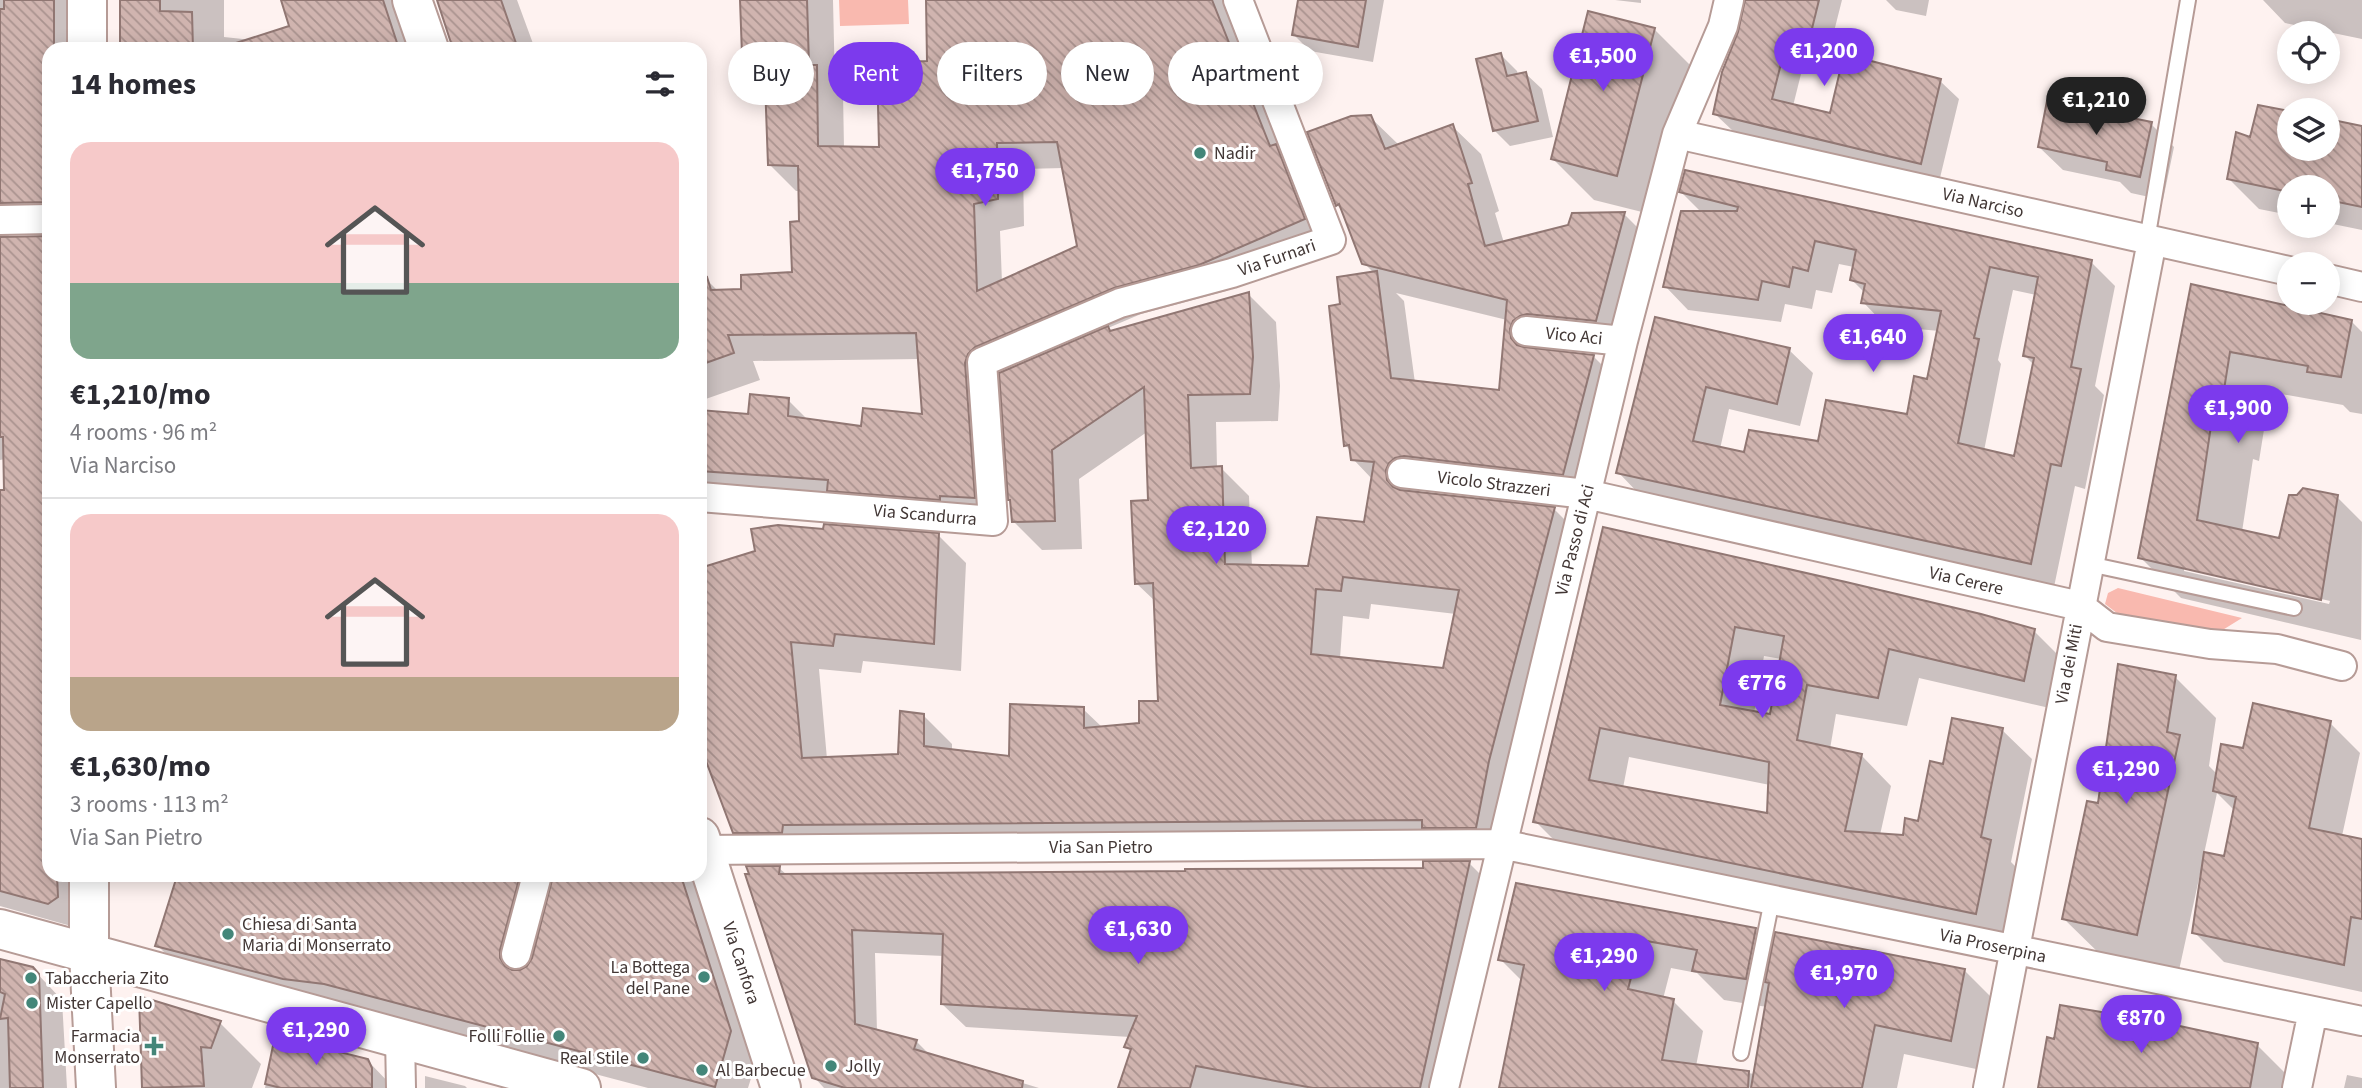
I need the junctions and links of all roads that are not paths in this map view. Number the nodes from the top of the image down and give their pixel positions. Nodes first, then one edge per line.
1 (87, 0) edge
2 (412, 0) edge
3 (1238, 0) edge
4 (1729, 0) edge
5 (2189, 0) edge
6 (88, 42) edge
7 (427, 42) edge
8 (1677, 134) junction
9 (42, 219) edge
10 (0, 220) edge
11 (2149, 240) junction
12 (2277, 268) edge
13 (2340, 282) edge
14 (2362, 287) edge
15 (1526, 331) dead end
16 (1623, 341) junction
17 (982, 362) joint
18 (1402, 473) dead end
19 (1586, 494) junction
20 (707, 498) edge
21 (2089, 564) junction
22 (2080, 606) junction
23 (2294, 608) dead end
24 (2342, 666) dead end
25 (1502, 844) junction
26 (707, 846) edge
27 (707, 864) edge
28 (89, 882) edge
29 (535, 882) edge
30 (1772, 900) junction
31 (0, 929) edge
32 (2014, 950) junction
33 (89, 954) junction
34 (516, 954) dead end
35 (2313, 1011) junction
36 (2362, 1021) edge
37 (400, 1037) junction
38 (1741, 1053) dead end
39 (96, 1088) edge
40 (401, 1088) edge
41 (582, 1088) edge
42 (781, 1088) edge
43 (1444, 1088) edge
44 (1987, 1088) edge
45 (2297, 1088) edge

1 - 6 main road
2 - 7 main road
3 - 17 street, Via Furnari
4 - 8 street, Via Passo di Aci
5 - 11 lane
8 - 11 street, Via Narciso
8 - 16 street, Via Passo di Aci
9 - 10 street
11 - 12 street, Via Narciso
11 - 21 street, Via dei Miti
13 - 14 street
15 - 16 street, Vico Aci
16 - 19 street, Via Passo di Aci
17 - 20 street, Via Scandurra
18 - 19 street, Vicolo Strazzeri
19 - 22 street, Via Cerere
19 - 25 street, Via Passo di Aci
21 - 22 street, Via dei Miti
21 - 23 lane
22 - 24 street, Via Cerere
22 - 32 street, Via dei Miti
25 - 26 street, Via San Pietro
25 - 30 street, Via Proserpina
25 - 43 street, Via Passo di Aci
27 - 42 main road, Via Canfora
28 - 33 main road
29 - 34 street
30 - 32 street, Via Proserpina
30 - 38 lane
31 - 33 main road
32 - 35 street, Via Proserpina
32 - 44 street, Via dei Miti
33 - 37 main road
33 - 39 main road
35 - 36 street, Via Proserpina
35 - 45 street
37 - 40 street
37 - 41 main road

